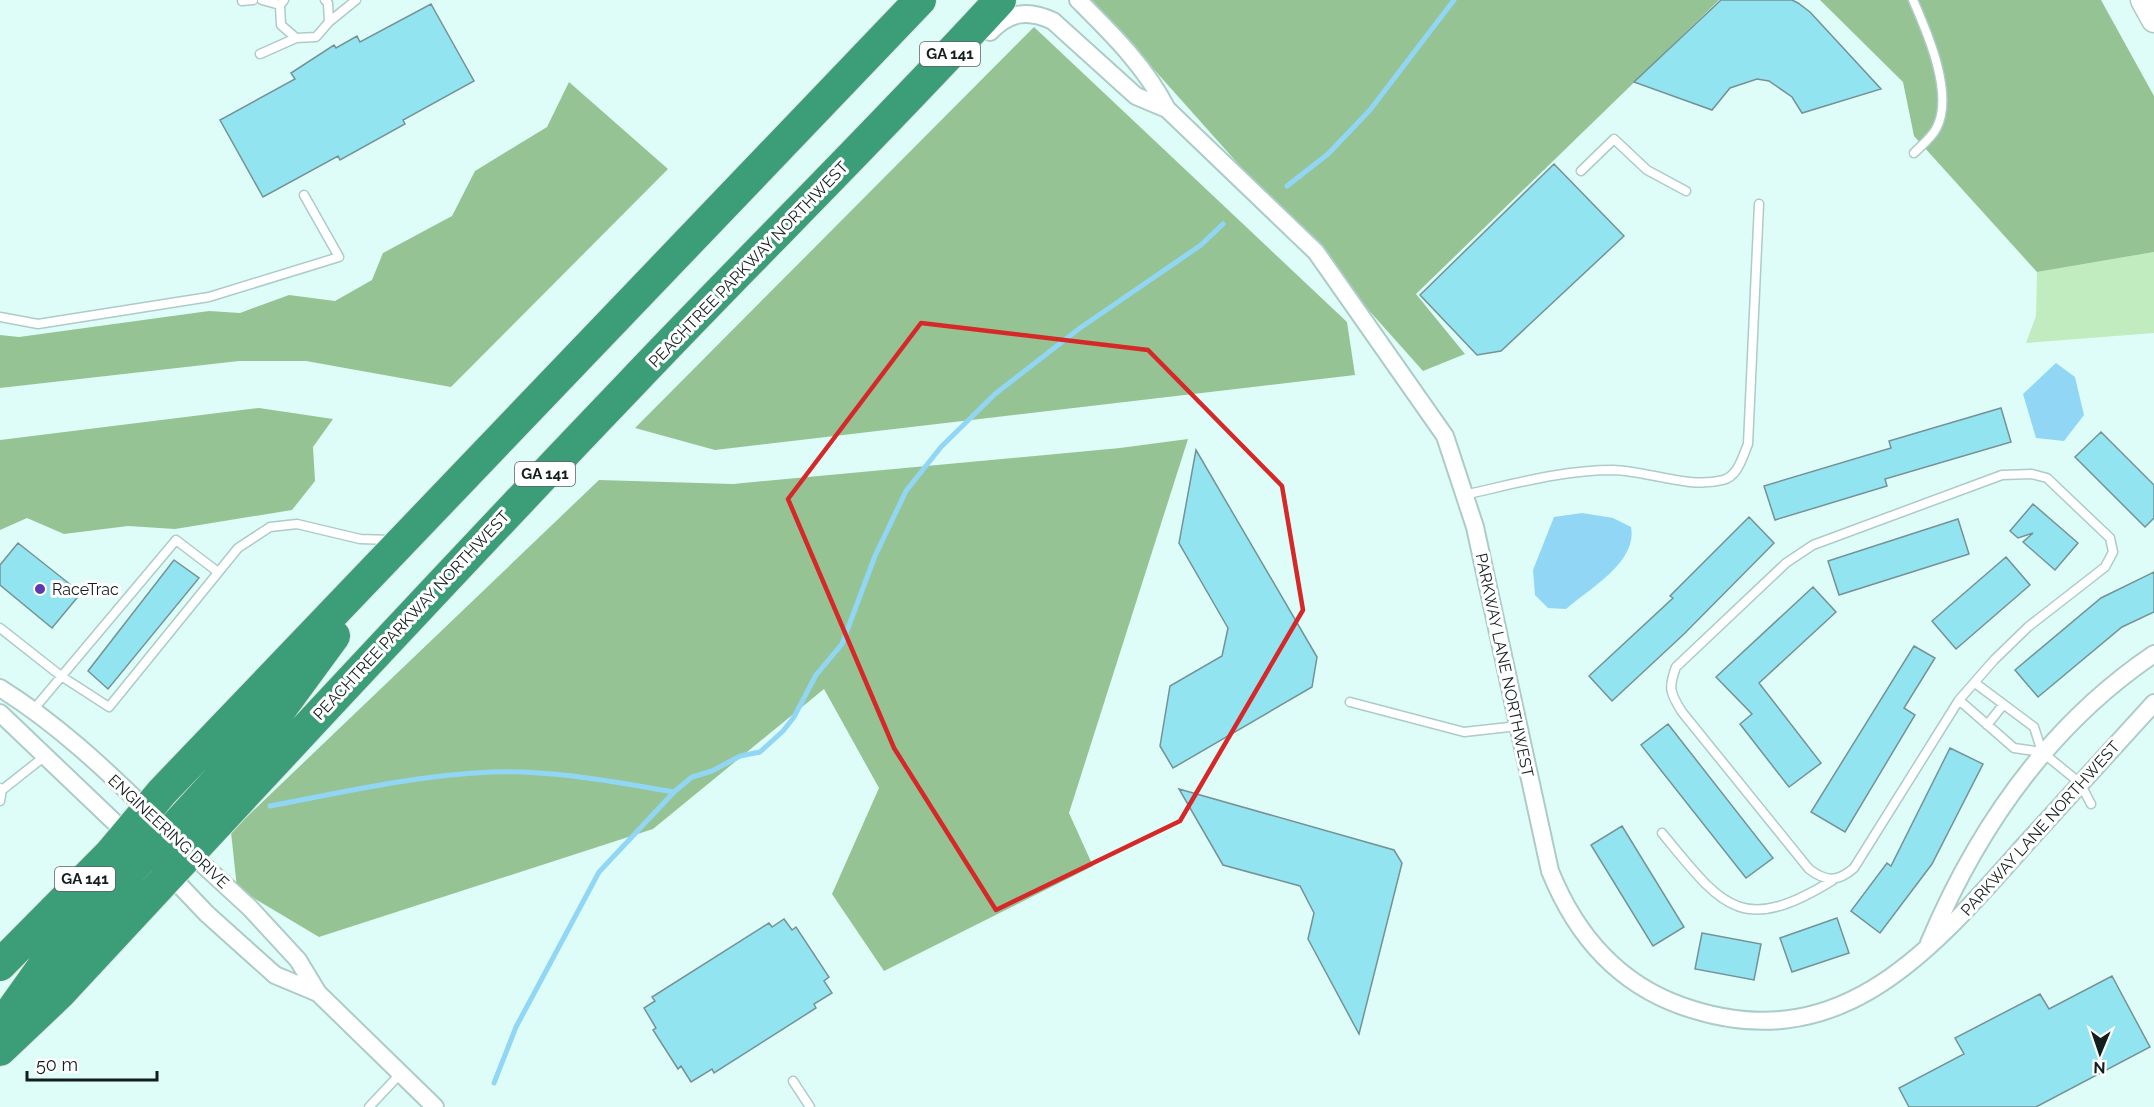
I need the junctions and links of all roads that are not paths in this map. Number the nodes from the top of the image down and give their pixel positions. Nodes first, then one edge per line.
1 (253, 0) edge
2 (262, 0) edge
3 (325, 0) edge
4 (356, 0) edge
5 (920, 0) edge
6 (1000, 0) edge
7 (1078, 0) edge
8 (1913, 0) edge
9 (2143, 0) edge
10 (242, 1) edge
11 (282, 3) edge
12 (2154, 20) edge
13 (329, 22) junction
14 (296, 38) junction
15 (260, 54) dead end
16 (900, 109) junction
17 (1167, 109) junction
18 (1914, 153) dead end
19 (1581, 171) dead end
20 (1686, 191) dead end
21 (304, 195) dead end
22 (1759, 204) dead end
23 (0, 317) edge
24 (1464, 495) junction
25 (401, 541) junction
26 (218, 572) junction
27 (0, 628) edge
28 (2154, 654) edge
29 (62, 676) junction
30 (1975, 683) junction
31 (0, 688) edge
32 (1959, 700) junction
33 (1350, 702) dead end
34 (2154, 703) edge
35 (2003, 705) junction
36 (34, 709) junction
37 (0, 712) edge
38 (1987, 725) junction
39 (1518, 726) junction
40 (2042, 752) junction
41 (45, 756) junction
42 (2080, 783) junction
43 (1, 789) edge
44 (0, 801) edge
45 (2091, 804) dead end
46 (1662, 833) dead end
47 (158, 843) junction
48 (1833, 880) junction
49 (1925, 952) junction
50 (0, 965) edge
51 (318, 993) junction
52 (0, 1027) edge
53 (0, 1050) edge
54 (401, 1073) junction
55 (793, 1081) dead end
56 (369, 1107) edge
57 (435, 1107) edge
58 (810, 1107) edge

1 - 10 lane
2 - 11 lane
3 - 13 lane
4 - 13 lane
5 - 25 highway, PEACHTREE PARKWAY NORTHWEST / GA 141
6 - 16 highway, PEACHTREE PARKWAY NORTHWEST / GA 141
7 - 17 street, PARKWAY LANE NORTHWEST
8 - 18 lane
9 - 12 street
11 - 14 lane
13 - 14 lane
14 - 15 lane
16 - 17 street, PARKWAY LANE NORTHWEST
16 - 47 highway, PEACHTREE PARKWAY NORTHWEST / GA 141
17 - 24 street, PARKWAY LANE NORTHWEST
19 - 20 lane
21 - 23 lane
22 - 24 lane
24 - 39 street, PARKWAY LANE NORTHWEST
25 - 26 lane
25 - 47 highway, PEACHTREE PARKWAY NORTHWEST / GA 141
26 - 29 lane
26 - 29 lane
27 - 29 lane
28 - 40 street, PARKWAY LANE NORTHWEST
29 - 36 lane
30 - 32 lane
30 - 35 lane
30 - 48 lane
31 - 36 street, ENGINEERING DRIVE
32 - 38 lane
32 - 48 lane
33 - 39 lane
34 - 42 street, PARKWAY LANE NORTHWEST
35 - 38 lane
35 - 40 lane
36 - 47 street, ENGINEERING DRIVE
37 - 41 street, ENGINEERING DRIVE
38 - 40 lane
39 - 49 street, PARKWAY LANE NORTHWEST
40 - 42 lane
40 - 49 street, PARKWAY LANE NORTHWEST
41 - 43 lane
41 - 47 street, ENGINEERING DRIVE
42 - 45 lane
42 - 49 street, PARKWAY LANE NORTHWEST
43 - 44 lane
46 - 48 lane
47 - 50 highway, PEACHTREE PARKWAY NORTHWEST / GA 141
47 - 51 street, ENGINEERING DRIVE
47 - 51 street, ENGINEERING DRIVE
47 - 52 highway
47 - 53 highway, PEACHTREE PARKWAY NORTHWEST / GA 141
51 - 54 street, ENGINEERING DRIVE
54 - 56 lane
54 - 57 street, ENGINEERING DRIVE
55 - 58 lane

